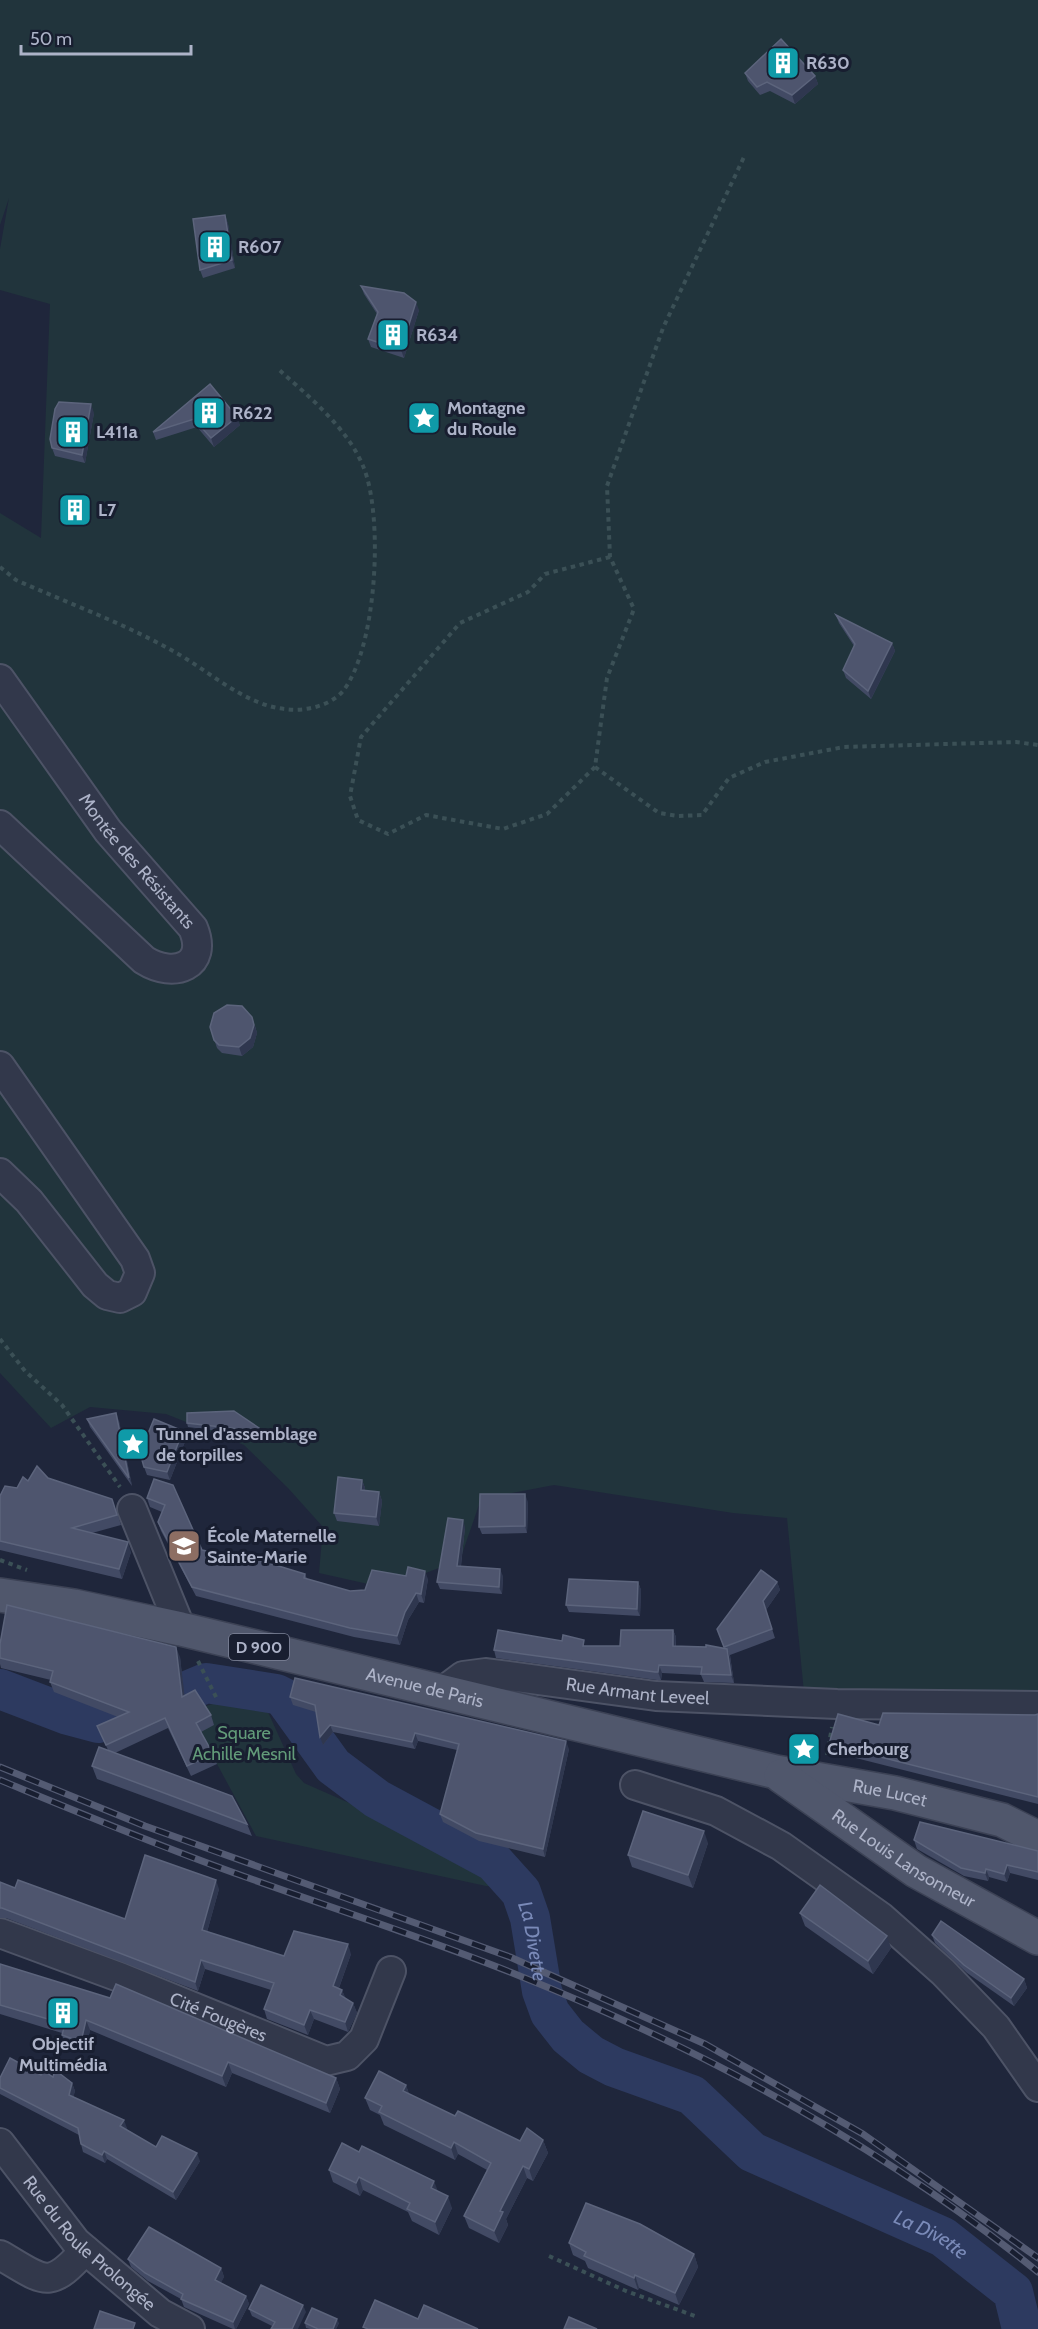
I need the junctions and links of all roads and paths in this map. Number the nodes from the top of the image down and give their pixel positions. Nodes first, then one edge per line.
1 (744, 157) dead end
2 (277, 368) dead end
3 (610, 557) junction
4 (0, 567) edge
5 (0, 679) edge
6 (1038, 745) edge
7 (595, 767) junction
8 (0, 825) edge
9 (0, 1066) edge
10 (0, 1173) edge
11 (0, 1339) edge
12 (132, 1509) joint
13 (0, 1579) edge
14 (0, 1595) edge
15 (74, 1606) junction
16 (181, 1629) junction
17 (198, 1662) dead end
18 (443, 1691) junction
19 (218, 1701) dead end
20 (837, 1704) junction
21 (1038, 1706) edge
22 (776, 1772) junction
23 (822, 1779) junction
24 (635, 1785) dead end
25 (1002, 1820) junction
26 (1038, 1821) edge
27 (1038, 1838) edge
28 (0, 1932) edge
29 (1038, 1938) edge
30 (391, 1971) dead end
31 (1038, 2087) edge
32 (0, 2143) edge
33 (85, 2250) junction
34 (0, 2255) edge
35 (549, 2256) dead end
36 (695, 2316) dead end
37 (190, 2329) edge

1 - 3 path
2 - 4 path
3 - 7 path
3 - 7 path
5 - 8 street, Montée des Résistants
6 - 7 path
9 - 10 street
11 - 12 path
12 - 16 street
13 - 15 main road, Avenue de Paris / D 900
14 - 15 main road, Avenue de Paris / D 900
15 - 16 main road, Avenue de Paris / D 900
16 - 18 main road, Avenue de Paris / D 900
17 - 19 path
18 - 20 street, Rue Armant Leveel
18 - 22 main road, Avenue de Paris / D 900
20 - 21 street, Rue Armant Leveel
20 - 23 path
22 - 23 main road, Rue Lucet
22 - 29 main road, Rue Louis Lansonneur / D 900
23 - 25 main road, Rue Lucet
24 - 31 street
25 - 26 main road, Rue Lucet
25 - 27 main road, Rue Lucet
28 - 30 street, Cité Fougères
32 - 33 street, Rue du Roule Prolongée
33 - 34 street
33 - 37 street, Rue du Roule Prolongée
35 - 36 path

